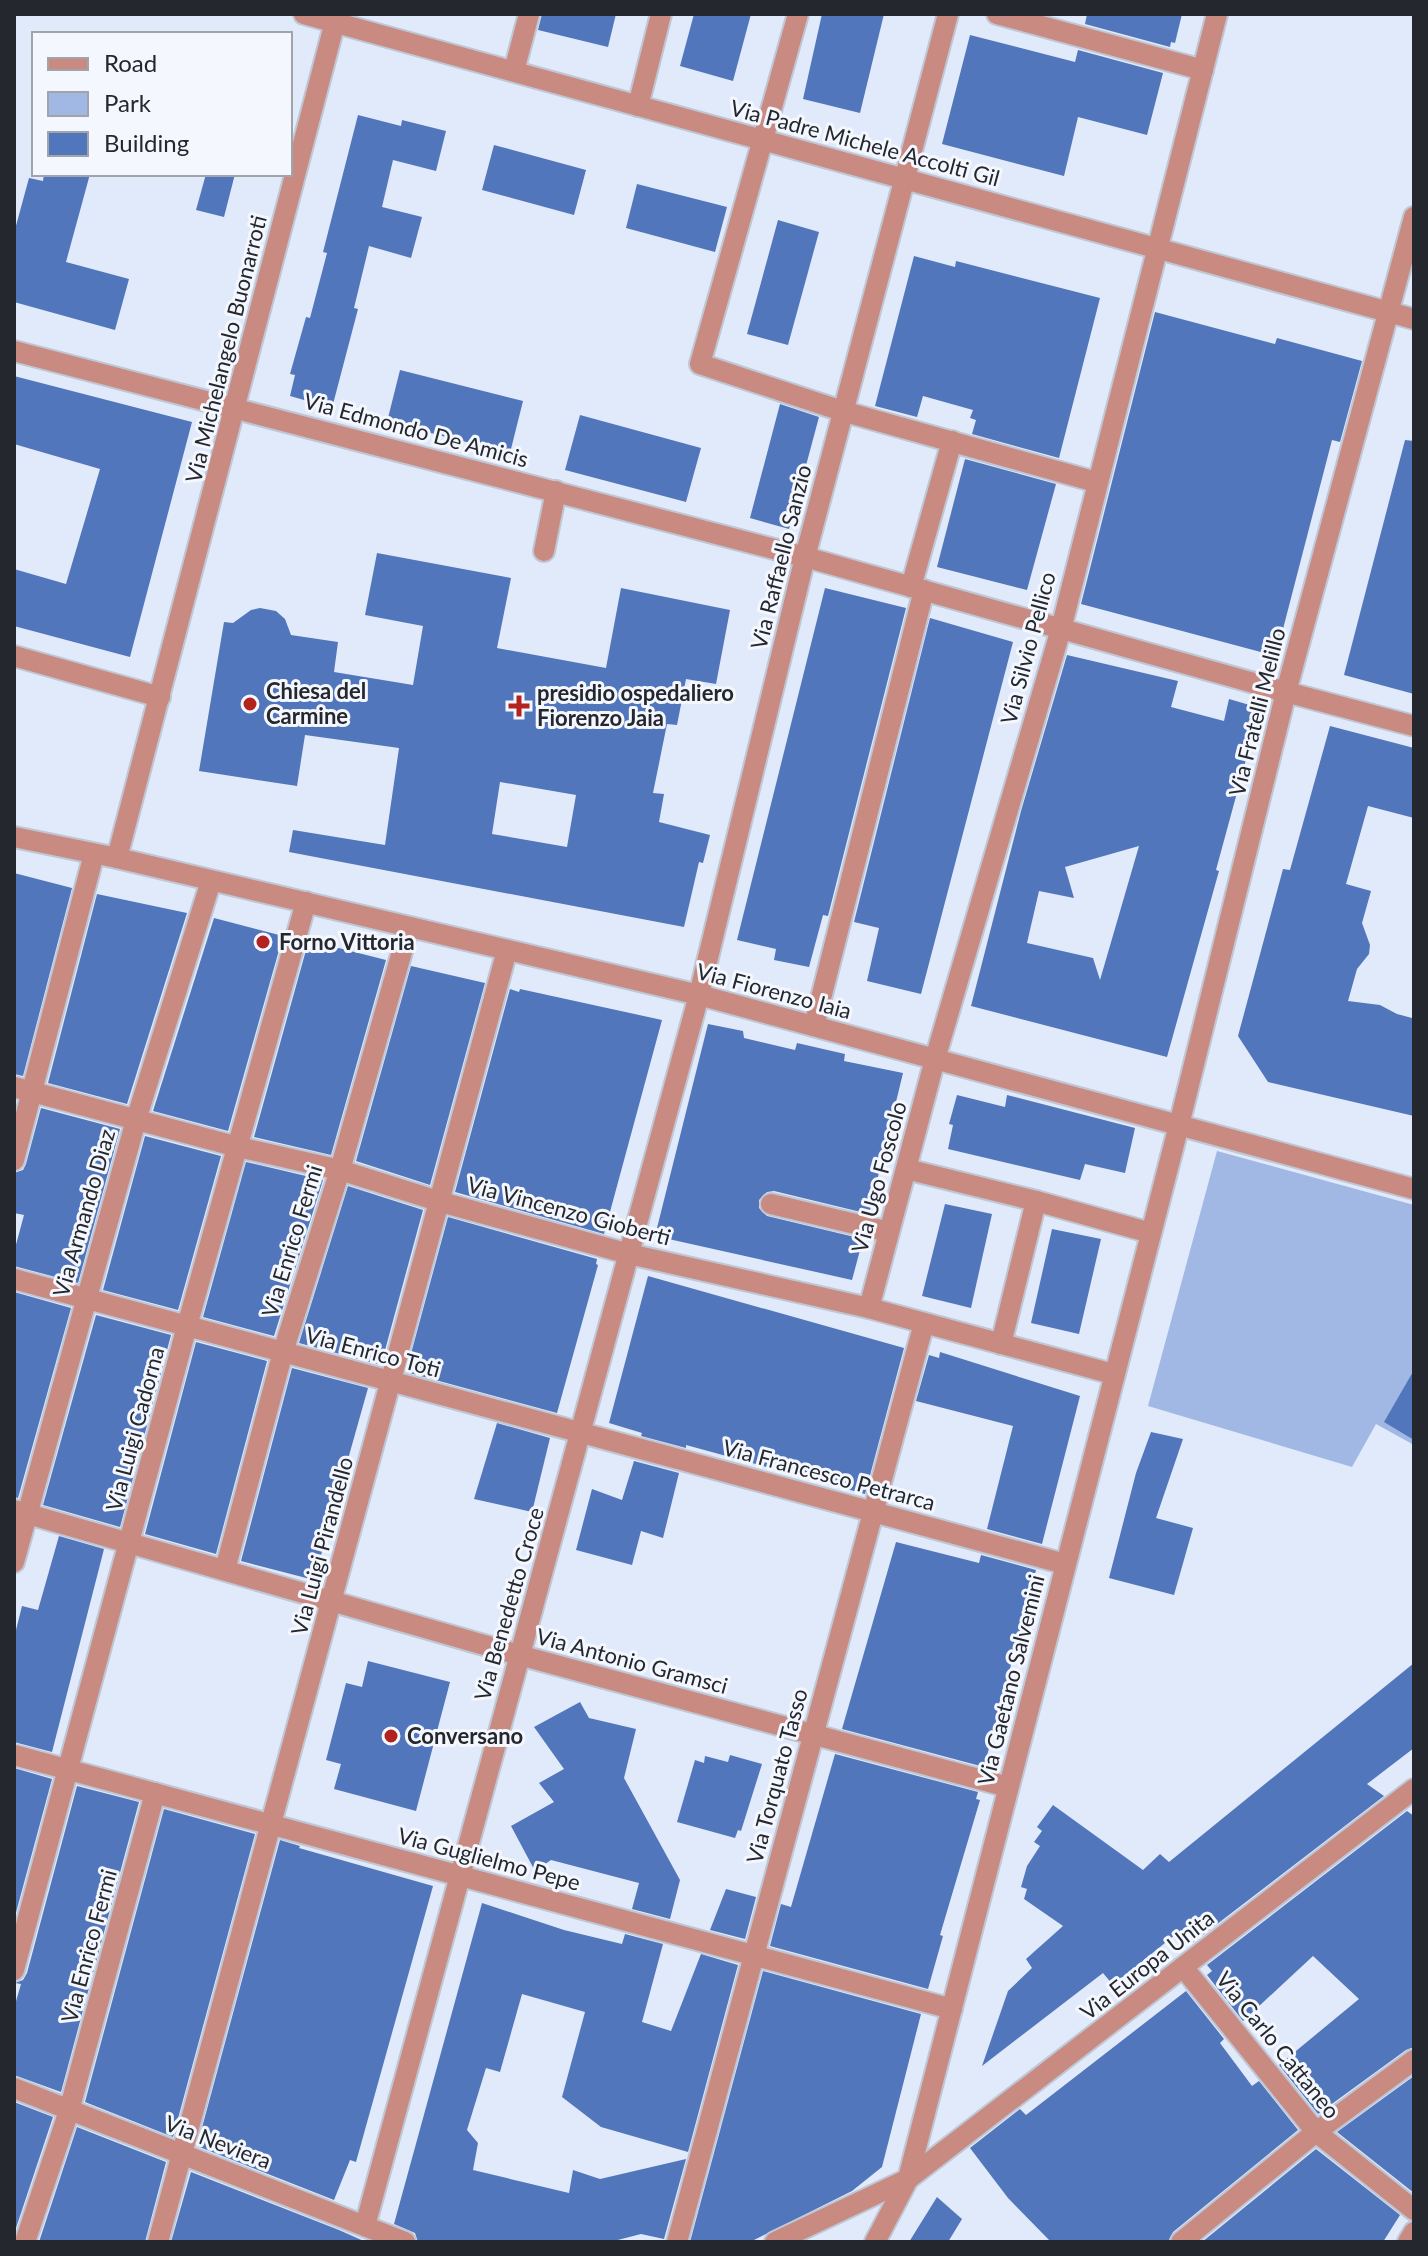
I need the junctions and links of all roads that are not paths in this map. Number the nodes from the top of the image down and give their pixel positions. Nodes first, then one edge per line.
1 (304, 14) edge
2 (529, 14) edge
3 (661, 14) edge
4 (798, 14) edge
5 (948, 14) edge
6 (997, 14) edge
7 (1217, 14) edge
8 (336, 18) edge
9 (1203, 70) junction
10 (514, 71) junction
11 (638, 106) junction
12 (764, 140) junction
13 (903, 179) junction
14 (1414, 217) edge
15 (1157, 248) junction
16 (1387, 312) junction
17 (1414, 319) edge
18 (14, 351) edge
19 (236, 407) junction
20 (842, 411) junction
21 (952, 441) junction
22 (1096, 482) junction
23 (556, 491) junction
24 (544, 551) dead end
25 (805, 557) junction
26 (918, 588) junction
27 (1061, 629) junction
28 (14, 656) edge
29 (1286, 692) junction
30 (160, 697) junction
31 (1414, 726) edge
32 (14, 837) edge
33 (94, 854) junction
34 (117, 858) junction
35 (211, 881) junction
36 (306, 902) junction
37 (409, 927) junction
38 (507, 950) junction
39 (699, 995) junction
40 (814, 1026) junction
41 (935, 1059) junction
42 (24, 1090) edge
43 (136, 1120) junction
44 (1179, 1125) junction
45 (238, 1147) junction
46 (14, 1160) edge
47 (906, 1169) junction
48 (340, 1170) junction
49 (1414, 1189) edge
50 (1036, 1201) junction
51 (441, 1202) junction
52 (771, 1204) dead end
53 (889, 1232) junction
54 (1151, 1233) junction
55 (629, 1254) junction
56 (14, 1279) edge
57 (85, 1299) junction
58 (869, 1308) junction
59 (924, 1323) junction
60 (187, 1326) junction
61 (1001, 1344) junction
62 (283, 1352) junction
63 (1113, 1374) junction
64 (389, 1381) junction
65 (581, 1433) junction
66 (21, 1512) edge
67 (873, 1512) junction
68 (130, 1543) junction
69 (14, 1562) edge
70 (1065, 1564) junction
71 (225, 1570) junction
72 (333, 1602) junction
73 (519, 1655) junction
74 (813, 1735) junction
75 (14, 1755) edge
76 (68, 1769) junction
77 (1008, 1787) junction
78 (1414, 1789) edge
79 (155, 1793) junction
80 (271, 1825) junction
81 (459, 1875) junction
82 (754, 1955) junction
83 (1183, 1967) junction
84 (14, 1970) edge
85 (952, 2009) junction
86 (1414, 2060) edge
87 (14, 2088) edge
88 (69, 2111) junction
89 (1316, 2132) junction
90 (182, 2153) junction
91 (908, 2179) junction
92 (1414, 2210) edge
93 (365, 2226) junction
94 (1414, 2232) edge
95 (25, 2242) edge
96 (158, 2242) edge
97 (405, 2242) edge
98 (677, 2242) edge
99 (775, 2242) edge
100 (875, 2242) edge
101 (1181, 2242) edge
102 (1408, 2242) edge

1 - 8 street, Via Padre Michele Accolti Gil
2 - 10 street
3 - 11 street
4 - 12 street
5 - 13 street, Via Raffaello Sanzio
6 - 9 street
7 - 9 street, Via Silvio Pellico
8 - 10 street, Via Padre Michele Accolti Gil
8 - 19 street, Via Michelangelo Buonarroti
9 - 15 street, Via Silvio Pellico
10 - 11 street, Via Padre Michele Accolti Gil
11 - 12 street, Via Padre Michele Accolti Gil
12 - 13 street, Via Padre Michele Accolti Gil
12 - 20 street
13 - 15 street, Via Padre Michele Accolti Gil
13 - 20 street, Via Raffaello Sanzio
14 - 16 street, Via Fratelli Melillo
15 - 16 street, Via Padre Michele Accolti Gil
15 - 22 street, Via Silvio Pellico
16 - 17 street, Via Padre Michele Accolti Gil
16 - 29 street, Via Fratelli Melillo
18 - 19 street, Via Edmondo De Amicis
19 - 23 street, Via Edmondo De Amicis
19 - 30 street, Via Michelangelo Buonarroti
20 - 21 street
20 - 25 street, Via Raffaello Sanzio
21 - 22 street
21 - 26 street
22 - 27 street, Via Silvio Pellico
23 - 24 street
23 - 25 street, Via Edmondo De Amicis
25 - 26 street, Via Edmondo De Amicis
25 - 39 street, Via Raffaello Sanzio
26 - 27 street, Via Edmondo De Amicis
26 - 40 street
27 - 29 street
27 - 41 street, Via Silvio Pellico
28 - 30 street
29 - 31 street
29 - 44 street, Via Fratelli Melillo
30 - 34 street, Via Michelangelo Buonarroti
32 - 33 street, Via Fiorenzo Iaia
33 - 34 street, Via Fiorenzo Iaia
33 - 42 street
34 - 35 street, Via Fiorenzo Iaia
35 - 36 street, Via Fiorenzo Iaia
35 - 43 street, Via Armando Diaz
36 - 37 street, Via Fiorenzo Iaia
36 - 45 street, Via Luigi Cadorna
37 - 38 street, Via Fiorenzo Iaia
37 - 48 street, Via Enrico Fermi
38 - 39 street, Via Fiorenzo Iaia
38 - 51 street, Via Luigi Pirandello
39 - 40 street, Via Fiorenzo Iaia
39 - 55 street, Via Benedetto Croce
40 - 41 street, Via Fiorenzo Iaia
41 - 44 street, Via Fiorenzo Iaia
41 - 47 street, Via Ugo Foscolo
42 - 43 street, Via Vincenzo Gioberti
42 - 46 street
43 - 45 street, Via Vincenzo Gioberti
43 - 57 street, Via Armando Diaz
44 - 49 street, Via Fiorenzo Iaia
44 - 54 street, Via Gaetano Salvemini
45 - 48 street, Via Vincenzo Gioberti
45 - 60 street, Via Luigi Cadorna
47 - 50 street
47 - 53 street, Via Ugo Foscolo
48 - 51 street, Via Vincenzo Gioberti
48 - 62 street, Via Enrico Fermi
50 - 54 street
50 - 61 street
51 - 55 street, Via Vincenzo Gioberti
51 - 64 street, Via Luigi Pirandello
52 - 53 street
53 - 58 street, Via Ugo Foscolo
54 - 63 street, Via Gaetano Salvemini
55 - 58 street, Via Vincenzo Gioberti
55 - 65 street, Via Benedetto Croce
56 - 57 street, Via Enrico Toti
57 - 60 street, Via Enrico Toti
57 - 66 street, Via Armando Diaz
58 - 59 street, Via Vincenzo Gioberti
59 - 61 street, Via Vincenzo Gioberti
59 - 67 street, Via Torquato Tasso
60 - 62 street, Via Enrico Toti
60 - 68 street, Via Luigi Cadorna
61 - 63 street, Via Vincenzo Gioberti
62 - 64 street, Via Enrico Toti
62 - 71 street, Via Enrico Fermi
63 - 70 street, Via Gaetano Salvemini
64 - 65 street, Via Enrico Toti
64 - 72 street, Via Luigi Pirandello
65 - 67 street, Via Francesco Petrarca
65 - 73 street, Via Benedetto Croce
66 - 68 street, Via Antonio Gramsci
66 - 69 street, Via Armando Diaz
67 - 70 street, Via Francesco Petrarca
67 - 74 street, Via Torquato Tasso
68 - 71 street, Via Antonio Gramsci
68 - 76 street, Via Luigi Cadorna
70 - 77 street, Via Gaetano Salvemini
71 - 72 street, Via Antonio Gramsci
72 - 73 street, Via Antonio Gramsci
72 - 80 street, Via Luigi Pirandello
73 - 74 street, Via Antonio Gramsci
73 - 81 street, Via Benedetto Croce
74 - 77 street, Via Antonio Gramsci
74 - 82 street, Via Torquato Tasso
75 - 76 street, Via Guglielmo Pepe
76 - 79 street, Via Guglielmo Pepe
76 - 84 street, Via Luigi Cadorna
77 - 85 street, Via Gaetano Salvemini
78 - 83 street, Via Europa Unita
79 - 80 street, Via Guglielmo Pepe
79 - 88 street, Via Enrico Fermi
80 - 81 street, Via Guglielmo Pepe
80 - 90 street, Via Luigi Pirandello
81 - 82 street, Via Guglielmo Pepe
81 - 93 street, Via Benedetto Croce
82 - 85 street, Via Guglielmo Pepe
82 - 98 street, Via Torquato Tasso
83 - 89 street, Via Carlo Cattaneo
83 - 91 street, Via Europa Unita
85 - 91 street, Via Gaetano Salvemini
86 - 89 street
87 - 88 street, Via Neviera
88 - 90 street, Via Neviera
88 - 95 street, Via Enrico Fermi
89 - 92 street, Via Carlo Cattaneo
89 - 101 street
90 - 93 street, Via Neviera
90 - 96 street, Via Luigi Pirandello
91 - 99 street
91 - 100 street, Via Gaetano Salvemini
93 - 97 street, Via Neviera
94 - 102 street

